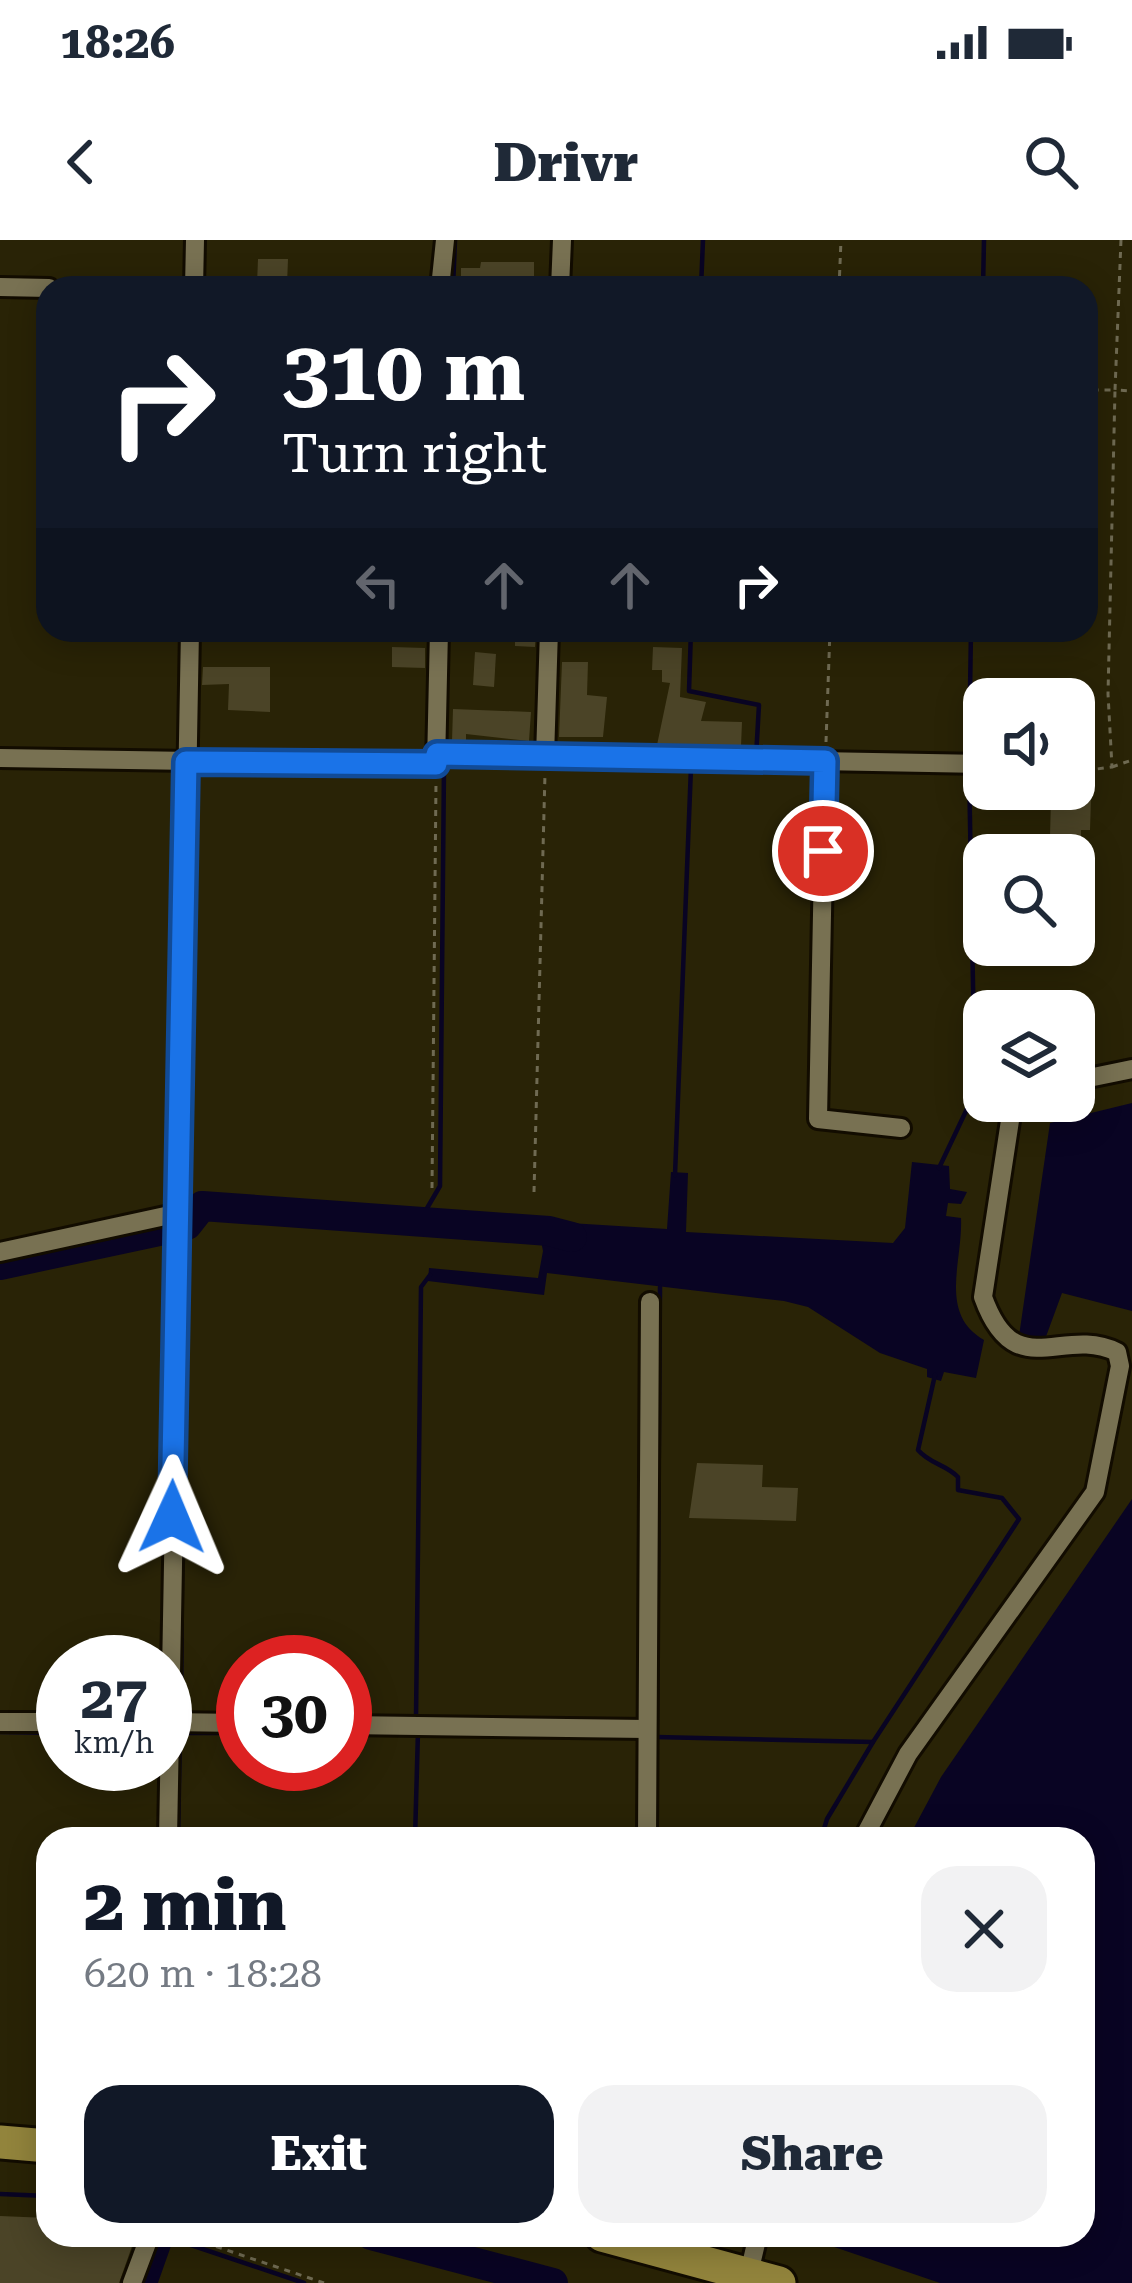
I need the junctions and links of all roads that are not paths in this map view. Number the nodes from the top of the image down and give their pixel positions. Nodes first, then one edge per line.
1 (195, 240) edge
2 (446, 240) edge
3 (562, 240) edge
4 (194, 276) edge
5 (442, 276) edge
6 (560, 276) edge
7 (0, 286) edge
8 (36, 287) edge
9 (190, 642) edge
10 (439, 642) edge
11 (549, 642) edge
12 (440, 756) junction
13 (545, 757) junction
14 (0, 758) edge
15 (825, 761) junction
16 (186, 762) junction
17 (963, 764) edge
18 (1132, 1069) edge
19 (1095, 1077) edge
20 (1009, 1122) edge
21 (901, 1128) dead end
22 (178, 1222) junction
23 (0, 1252) edge
24 (650, 1302) dead end
25 (170, 1635) edge
26 (0, 1722) edge
27 (36, 1722) edge
28 (372, 1725) edge
29 (647, 1730) junction
30 (168, 1791) edge
31 (168, 1827) edge
32 (647, 1827) edge
33 (869, 1827) edge
34 (0, 2142) edge
35 (36, 2145) edge
36 (146, 2247) edge
37 (664, 2247) edge
38 (760, 2247) edge
39 (764, 2278) edge
40 (132, 2283) edge

1 - 4 street
2 - 5 street
3 - 6 street
7 - 8 street
9 - 16 street
10 - 12 street
11 - 13 street
12 - 13 street
12 - 16 street
13 - 15 street
14 - 16 street
15 - 17 street
15 - 21 street
16 - 22 street
18 - 19 street
20 - 33 street
22 - 23 street
22 - 25 street
24 - 29 street
26 - 27 street
28 - 29 street
29 - 32 street
30 - 31 street
34 - 35 highway
36 - 40 street
37 - 39 highway
38 - 39 street

